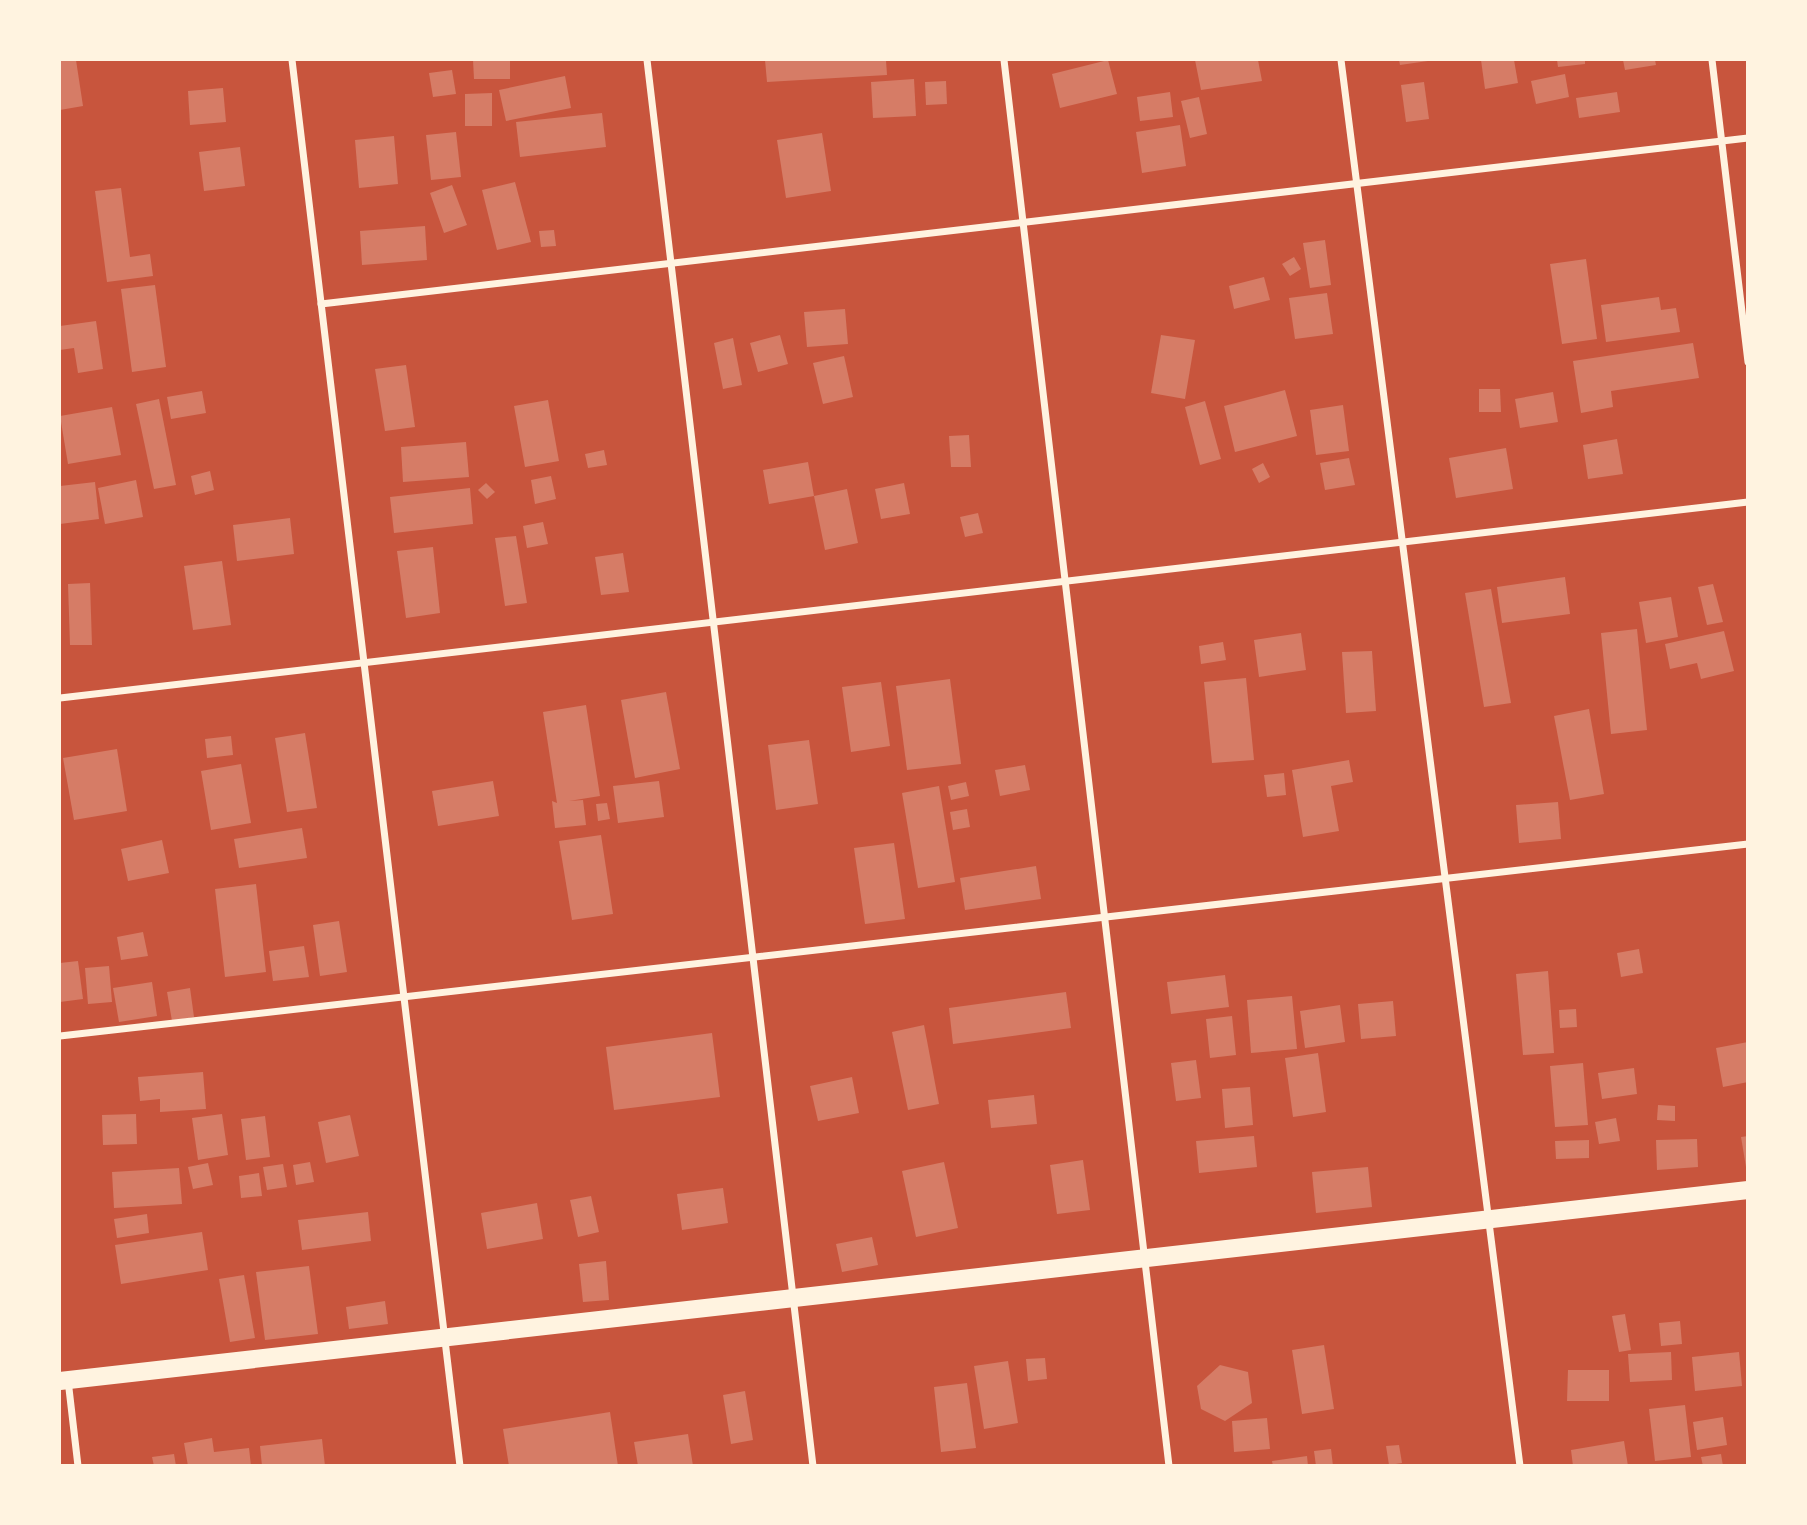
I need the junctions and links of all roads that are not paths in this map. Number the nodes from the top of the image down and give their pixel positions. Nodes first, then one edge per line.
1 (292, 60) edge
2 (647, 60) edge
3 (1004, 60) edge
4 (1341, 60) edge
5 (1712, 60) edge
6 (1748, 138) edge
7 (1722, 141) junction
8 (1357, 183) junction
9 (1023, 222) junction
10 (671, 263) junction
11 (321, 304) junction
12 (1748, 362) edge
13 (1748, 502) edge
14 (1402, 541) junction
15 (1065, 581) junction
16 (714, 622) junction
17 (364, 662) junction
18 (60, 698) edge
19 (1748, 844) edge
20 (1446, 879) junction
21 (1105, 917) junction
22 (753, 957) junction
23 (405, 997) junction
24 (60, 1036) edge
25 (1748, 1190) edge
26 (1489, 1219) junction
27 (1144, 1258) junction
28 (793, 1298) junction
29 (446, 1337) junction
30 (64, 1380) edge
31 (78, 1465) edge
32 (460, 1465) edge
33 (813, 1465) edge
34 (1169, 1465) edge
35 (1520, 1465) edge

1 - 11 street
2 - 10 street
3 - 9 street
4 - 8 street
5 - 7 street
6 - 7 street
7 - 8 street
7 - 12 street
8 - 9 street
8 - 14 street
9 - 10 street
9 - 15 street
10 - 11 street
10 - 16 street
11 - 17 street
13 - 14 street
14 - 15 street
14 - 20 street
15 - 16 street
15 - 21 street
16 - 17 street
16 - 22 street
17 - 18 street
17 - 23 street
19 - 20 street
20 - 21 street
20 - 26 street
21 - 22 street
21 - 27 street
22 - 23 street
22 - 28 street
23 - 24 street
23 - 29 street
25 - 26 main road
26 - 27 main road
26 - 35 street
27 - 28 main road
27 - 34 street
28 - 29 main road
28 - 33 street
29 - 30 main road
29 - 32 street
30 - 31 street

